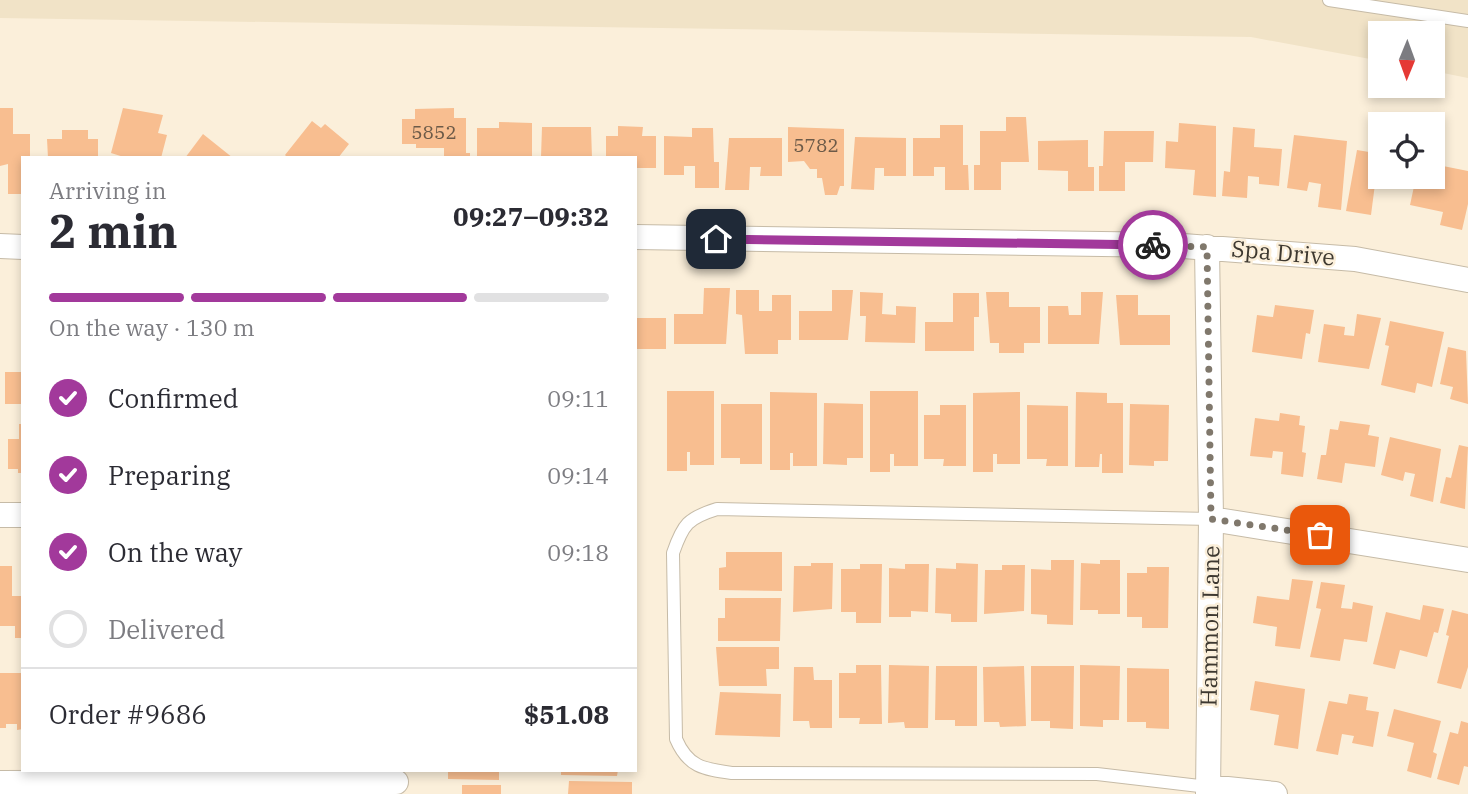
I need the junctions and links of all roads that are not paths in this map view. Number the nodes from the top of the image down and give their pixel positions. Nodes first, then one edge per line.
1 (1329, 0) edge
2 (1468, 21) edge
3 (637, 237) edge
4 (0, 246) edge
5 (21, 247) edge
6 (1207, 247) junction
7 (1468, 280) edge
8 (0, 515) edge
9 (21, 515) edge
10 (1211, 519) junction
11 (1468, 560) edge
12 (396, 782) edge
13 (0, 783) edge
14 (1208, 791) edge
15 (1275, 794) edge

1 - 2 lane
3 - 6 street, Spa Drive
4 - 5 street
6 - 7 street, Spa Drive
6 - 10 street, Hammon Lane
8 - 9 street
10 - 11 street
10 - 14 street, Hammon Lane
10 - 14 lane
12 - 13 street
14 - 15 street

